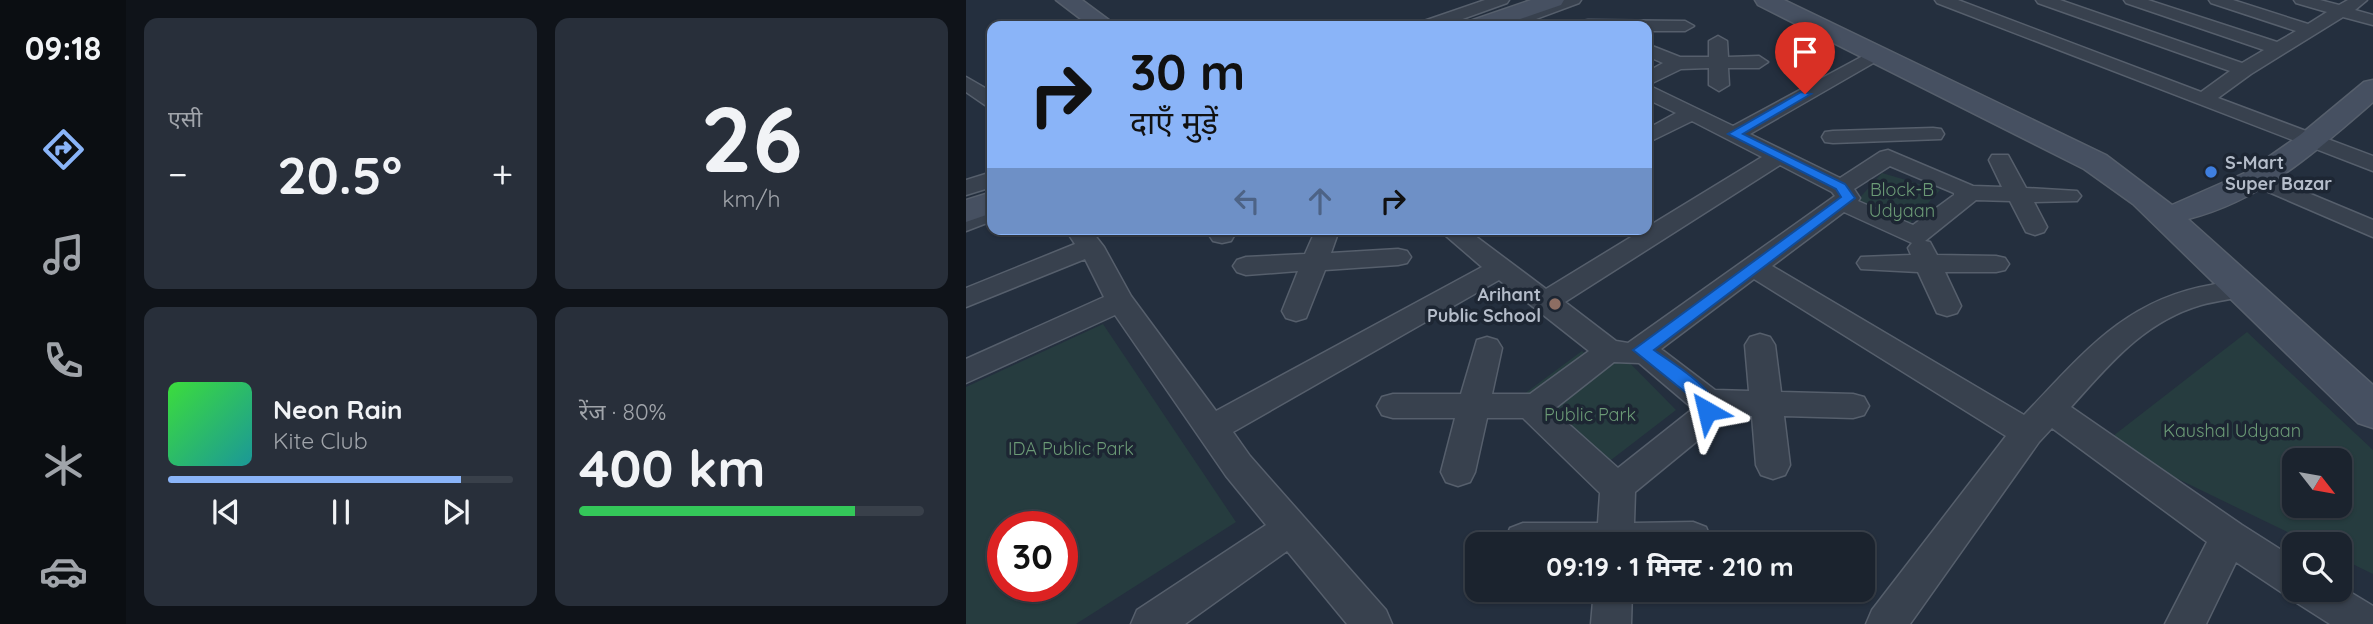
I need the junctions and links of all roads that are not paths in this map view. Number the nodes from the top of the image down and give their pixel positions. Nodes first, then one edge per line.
1 (1451, 0) edge
2 (1521, 0) edge
3 (1553, 0) edge
4 (1573, 0) edge
5 (1766, 0) edge
6 (1792, 0) edge
7 (1943, 0) edge
8 (2132, 0) edge
9 (2217, 0) edge
10 (2302, 0) edge
11 (2359, 0) edge
12 (1493, 1) edge
13 (1058, 3) edge
14 (2034, 4) edge
15 (1637, 7) dead end
16 (2340, 11) junction
17 (1475, 19) edge
18 (1995, 20) junction
19 (2373, 20) edge
20 (1071, 21) edge
21 (1094, 21) edge
22 (1463, 21) edge
23 (1516, 21) edge
24 (1633, 21) edge
25 (1652, 26) edge
26 (1685, 26) dead end
27 (2310, 30) junction
28 (1717, 41) dead end
29 (2279, 49) junction
30 (1652, 51) edge
31 (1876, 54) junction
32 (1718, 62) junction
33 (1759, 62) dead end
34 (1677, 63) junction
35 (2245, 70) junction
36 (1652, 77) edge
37 (966, 83) edge
38 (1719, 85) dead end
39 (2373, 88) edge
40 (1652, 93) edge
41 (981, 98) edge
42 (2202, 100) junction
43 (1875, 111) dead end
44 (1692, 113) junction
45 (1652, 134) edge
46 (1734, 134) junction
47 (1933, 134) dead end
48 (1833, 137) dead end
49 (2310, 141) junction
50 (1885, 146) junction
51 (1780, 156) junction
52 (2000, 160) dead end
53 (2373, 164) edge
54 (2258, 178) junction
55 (987, 181) edge
56 (966, 188) edge
57 (987, 190) edge
58 (1966, 192) junction
59 (2018, 194) junction
60 (1843, 195) junction
61 (2069, 196) dead end
62 (966, 198) edge
63 (987, 204) edge
64 (2185, 210) junction
65 (966, 212) edge
66 (987, 215) edge
67 (966, 223) edge
68 (2035, 227) dead end
69 (2373, 229) edge
70 (1325, 235) edge
71 (1464, 235) edge
72 (1915, 236) junction
73 (1084, 238) edge
74 (1398, 257) dead end
75 (1315, 262) junction
76 (1871, 263) dead end
77 (1928, 264) junction
78 (1996, 264) dead end
79 (1246, 266) dead end
80 (1501, 268) junction
81 (1755, 268) junction
82 (2244, 288) junction
83 (966, 298) edge
84 (1120, 301) junction
85 (1545, 302) junction
86 (1947, 306) dead end
87 (1296, 310) dead end
88 (1759, 345) dead end
89 (1487, 348) dead end
90 (1642, 350) junction
91 (1609, 351) junction
92 (966, 372) edge
93 (2373, 376) edge
94 (1706, 402) junction
95 (1766, 404) junction
96 (1853, 405) dead end
97 (1393, 406) dead end
98 (1473, 406) junction
99 (1536, 407) junction
100 (2373, 411) edge
101 (2038, 421) junction
102 (1211, 429) junction
103 (1773, 465) dead end
104 (1458, 472) dead end
105 (1618, 483) junction
106 (1291, 528) junction
107 (1616, 532) edge
108 (2229, 537) junction
109 (2282, 571) edge
110 (1612, 602) edge
111 (2330, 602) edge
112 (1151, 624) edge
113 (1372, 624) edge
114 (1611, 624) edge
115 (1886, 624) edge
116 (2185, 624) edge
117 (2365, 624) edge

1 - 17 street
2 - 22 main road
3 - 17 main road
4 - 23 street
5 - 31 main road
6 - 64 main road
7 - 18 street
8 - 29 street
9 - 27 street
10 - 16 street
11 - 16 street
12 - 17 street
13 - 20 main road
13 - 21 main road
14 - 18 street
14 - 35 street
15 - 24 street
16 - 19 street
16 - 27 street
18 - 42 street
25 - 26 street
27 - 29 street
28 - 32 street
29 - 35 street
30 - 34 street
31 - 46 street
31 - 82 main road
32 - 33 street
32 - 34 street
32 - 38 street
34 - 36 street
35 - 42 street
37 - 41 street
39 - 49 main road
40 - 44 street
42 - 49 street
43 - 50 street
44 - 45 street
44 - 46 street
46 - 51 street
47 - 50 street
48 - 50 street
49 - 53 street
49 - 54 main road
50 - 58 street
50 - 60 street
51 - 60 street
51 - 85 street
52 - 59 street
54 - 64 main road
54 - 69 street
55 - 56 street
57 - 62 main road
58 - 59 street
58 - 72 street
59 - 61 street
59 - 68 street
60 - 72 street
60 - 81 street
63 - 65 main road
64 - 93 main road
66 - 67 street
70 - 75 street
71 - 80 street
72 - 77 street
73 - 83 street
73 - 84 street
74 - 75 street
75 - 79 street
75 - 87 street
76 - 77 street
77 - 78 street
77 - 86 street
80 - 85 street
80 - 102 street
81 - 90 street
81 - 101 street
82 - 100 main road
82 - 101 street
84 - 92 street
84 - 102 street
85 - 91 street
88 - 95 street
89 - 98 street
90 - 91 street
90 - 94 street
91 - 99 street
94 - 95 street
94 - 105 street
95 - 96 street
95 - 103 street
97 - 98 street
98 - 99 street
98 - 104 street
99 - 105 street
101 - 108 street
101 - 115 street
102 - 106 street
105 - 107 street
106 - 112 street
106 - 113 street
108 - 109 street
108 - 116 street
110 - 114 street
111 - 117 street

